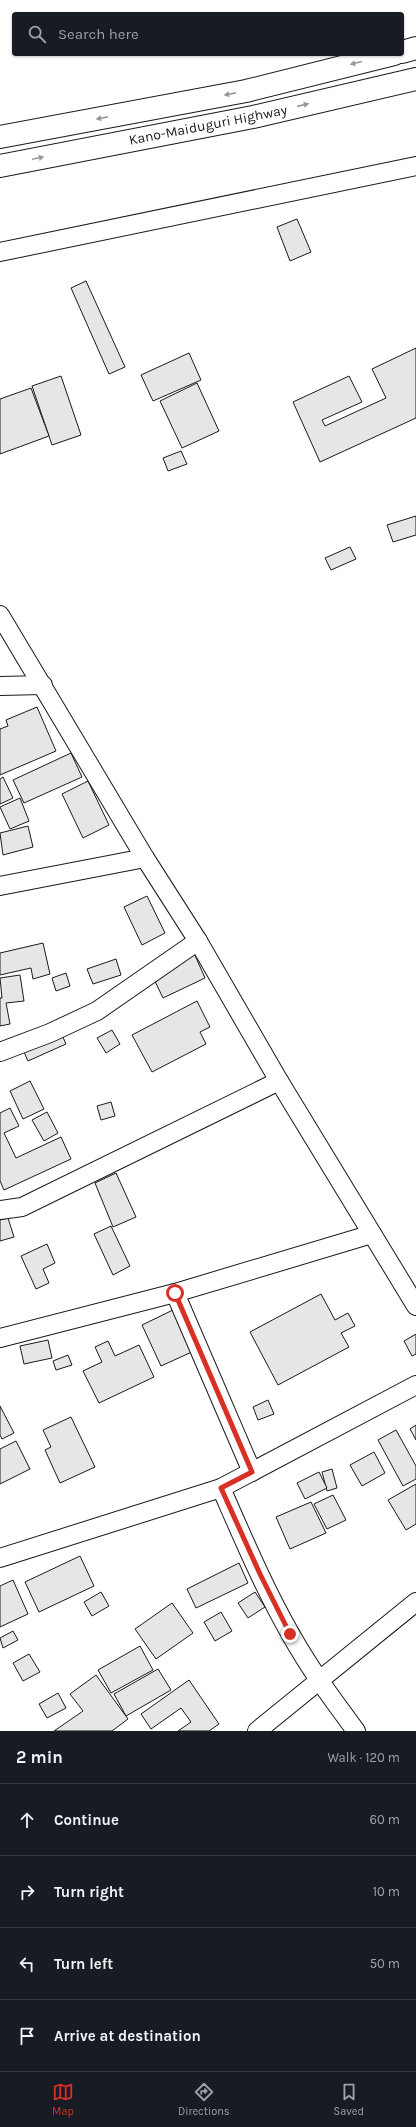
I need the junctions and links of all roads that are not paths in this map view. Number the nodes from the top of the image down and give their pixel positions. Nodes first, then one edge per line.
1 (416, 48) edge
2 (404, 51) edge
3 (386, 56) edge
4 (416, 79) edge
5 (0, 137) edge
6 (0, 166) edge
7 (416, 166) edge
8 (0, 252) edge
9 (0, 615) edge
10 (43, 685) junction
11 (0, 686) edge
12 (145, 858) junction
13 (0, 886) edge
14 (198, 941) junction
15 (0, 1052) edge
16 (279, 1082) junction
17 (0, 1210) edge
18 (372, 1234) junction
19 (175, 1293) junction
20 (416, 1306) edge
21 (0, 1338) edge
22 (416, 1385) edge
23 (252, 1472) junction
24 (221, 1488) junction
25 (0, 1558) edge
26 (416, 1602) edge
27 (319, 1681) junction
28 (257, 1731) edge
29 (356, 1731) edge

1 - 2 highway
3 -> 5 highway, Kano-Maiduguri Highway
6 -> 4 highway, Kano-Maiduguri Highway
7 - 8 street
9 - 10 street
10 - 11 street
10 - 12 street
12 - 13 street
12 - 14 street
14 - 15 street
14 - 16 street
16 - 17 street
16 - 18 street
18 - 19 street
18 - 20 street
19 - 21 street
19 - 23 street
22 - 23 street
23 - 24 street
24 - 25 street
24 - 27 street
26 - 27 street
27 - 28 street
27 - 29 street

